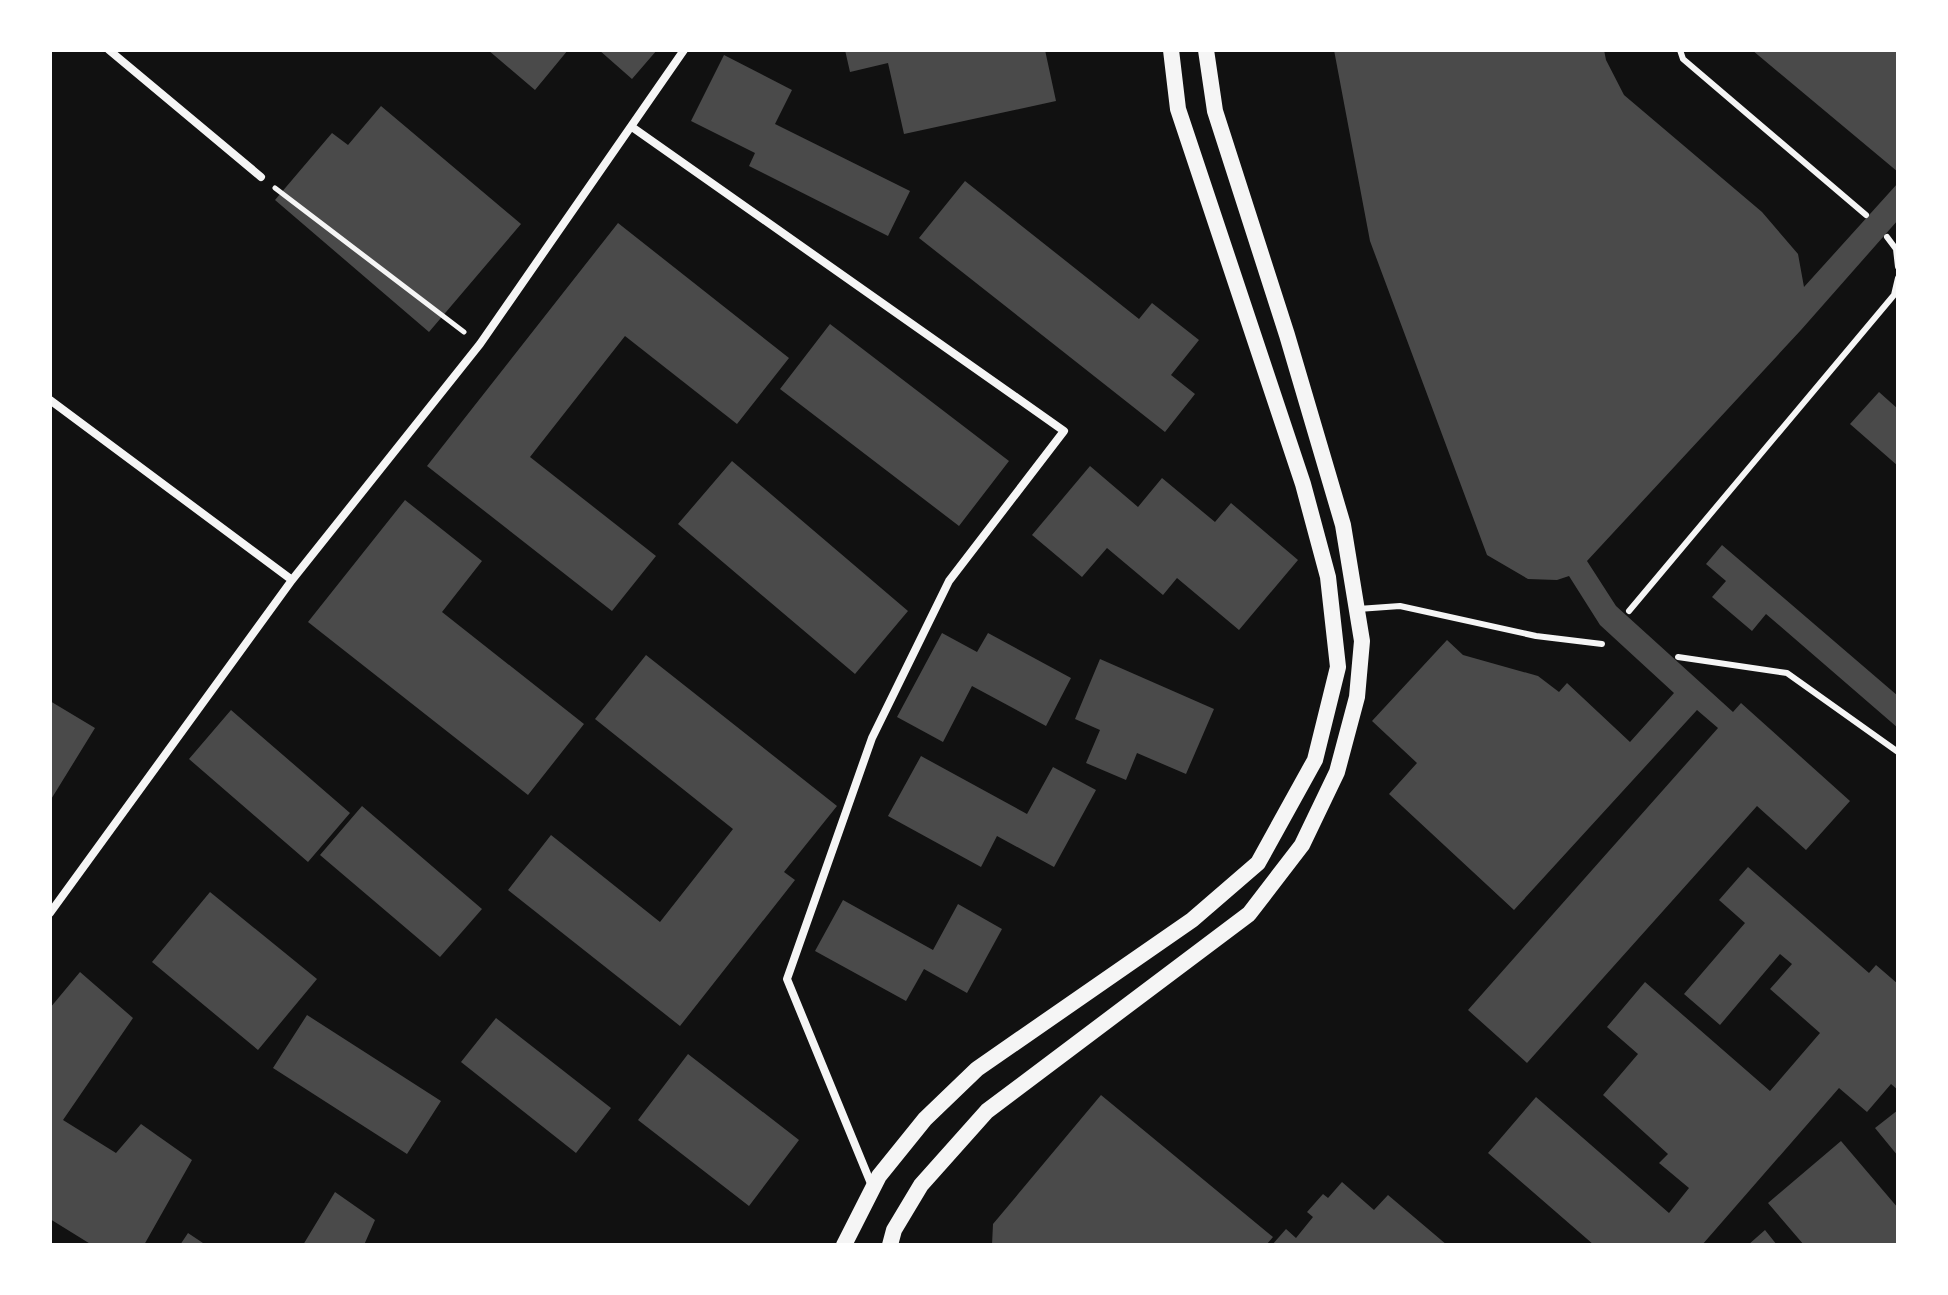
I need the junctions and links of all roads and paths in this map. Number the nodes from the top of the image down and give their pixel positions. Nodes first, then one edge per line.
1 (109, 50) edge
2 (684, 50) edge
3 (1171, 50) edge
4 (1206, 50) edge
5 (1680, 50) edge
6 (632, 127) junction
7 (261, 177) joint
8 (1866, 215) dead end
9 (1887, 237) dead end
10 (1898, 267) edge
11 (1898, 278) edge
12 (457, 328) dead end
13 (50, 400) edge
14 (292, 580) junction
15 (1356, 609) junction
16 (1629, 611) dead end
17 (1602, 644) dead end
18 (1678, 657) dead end
19 (1898, 752) edge
20 (50, 913) edge
21 (873, 1187) junction
22 (844, 1245) edge
23 (890, 1245) edge

1 - 7 street
2 - 6 street
3 - 21 main road
4 - 15 main road
5 - 8 lane
6 - 14 street
6 - 21 street
7 - 12 path
9 - 10 lane
11 - 16 lane
13 - 14 street
14 - 20 street
15 - 17 lane
15 - 23 main road
18 - 19 lane
21 - 22 main road

